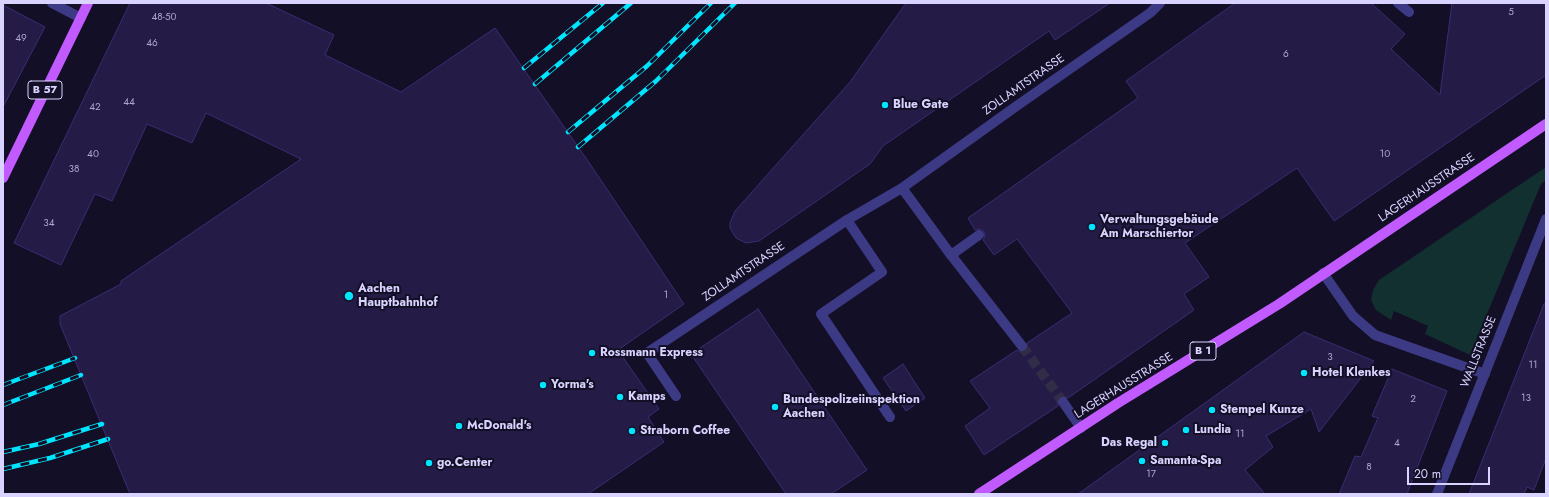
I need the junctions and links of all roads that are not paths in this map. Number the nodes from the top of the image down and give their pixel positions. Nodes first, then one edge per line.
1 (52, 3) edge
2 (88, 3) edge
3 (1160, 3) edge
4 (1398, 3) edge
5 (1409, 12) dead end
6 (81, 18) junction
7 (1546, 124) edge
8 (3, 178) edge
9 (902, 188) junction
10 (1546, 219) edge
11 (847, 220) junction
12 (979, 235) dead end
13 (951, 255) junction
14 (1323, 273) junction
15 (1022, 346) tunnel mouth
16 (1484, 374) junction
17 (676, 396) dead end
18 (1063, 402) tunnel mouth
19 (890, 417) dead end
20 (1081, 428) junction
21 (979, 494) edge
22 (1437, 494) edge

1 - 6 street
2 - 6 main road, B 57
3 - 9 street, ZOLLAMTSTRASSE
4 - 5 street
6 - 8 main road, B 57
7 - 14 main road, LAGERHAUSSTRASSE / B 1
9 - 11 street, ZOLLAMTSTRASSE
9 - 13 street
10 - 16 street, WALLSTRASSE
11 - 17 street, ZOLLAMTSTRASSE
11 - 19 street
12 - 13 street
13 - 15 street
14 - 16 street
14 - 20 main road, LAGERHAUSSTRASSE / B 1
16 - 22 street, WALLSTRASSE
18 - 20 street
20 - 21 main road, LAGERHAUSSTRASSE / B 1

